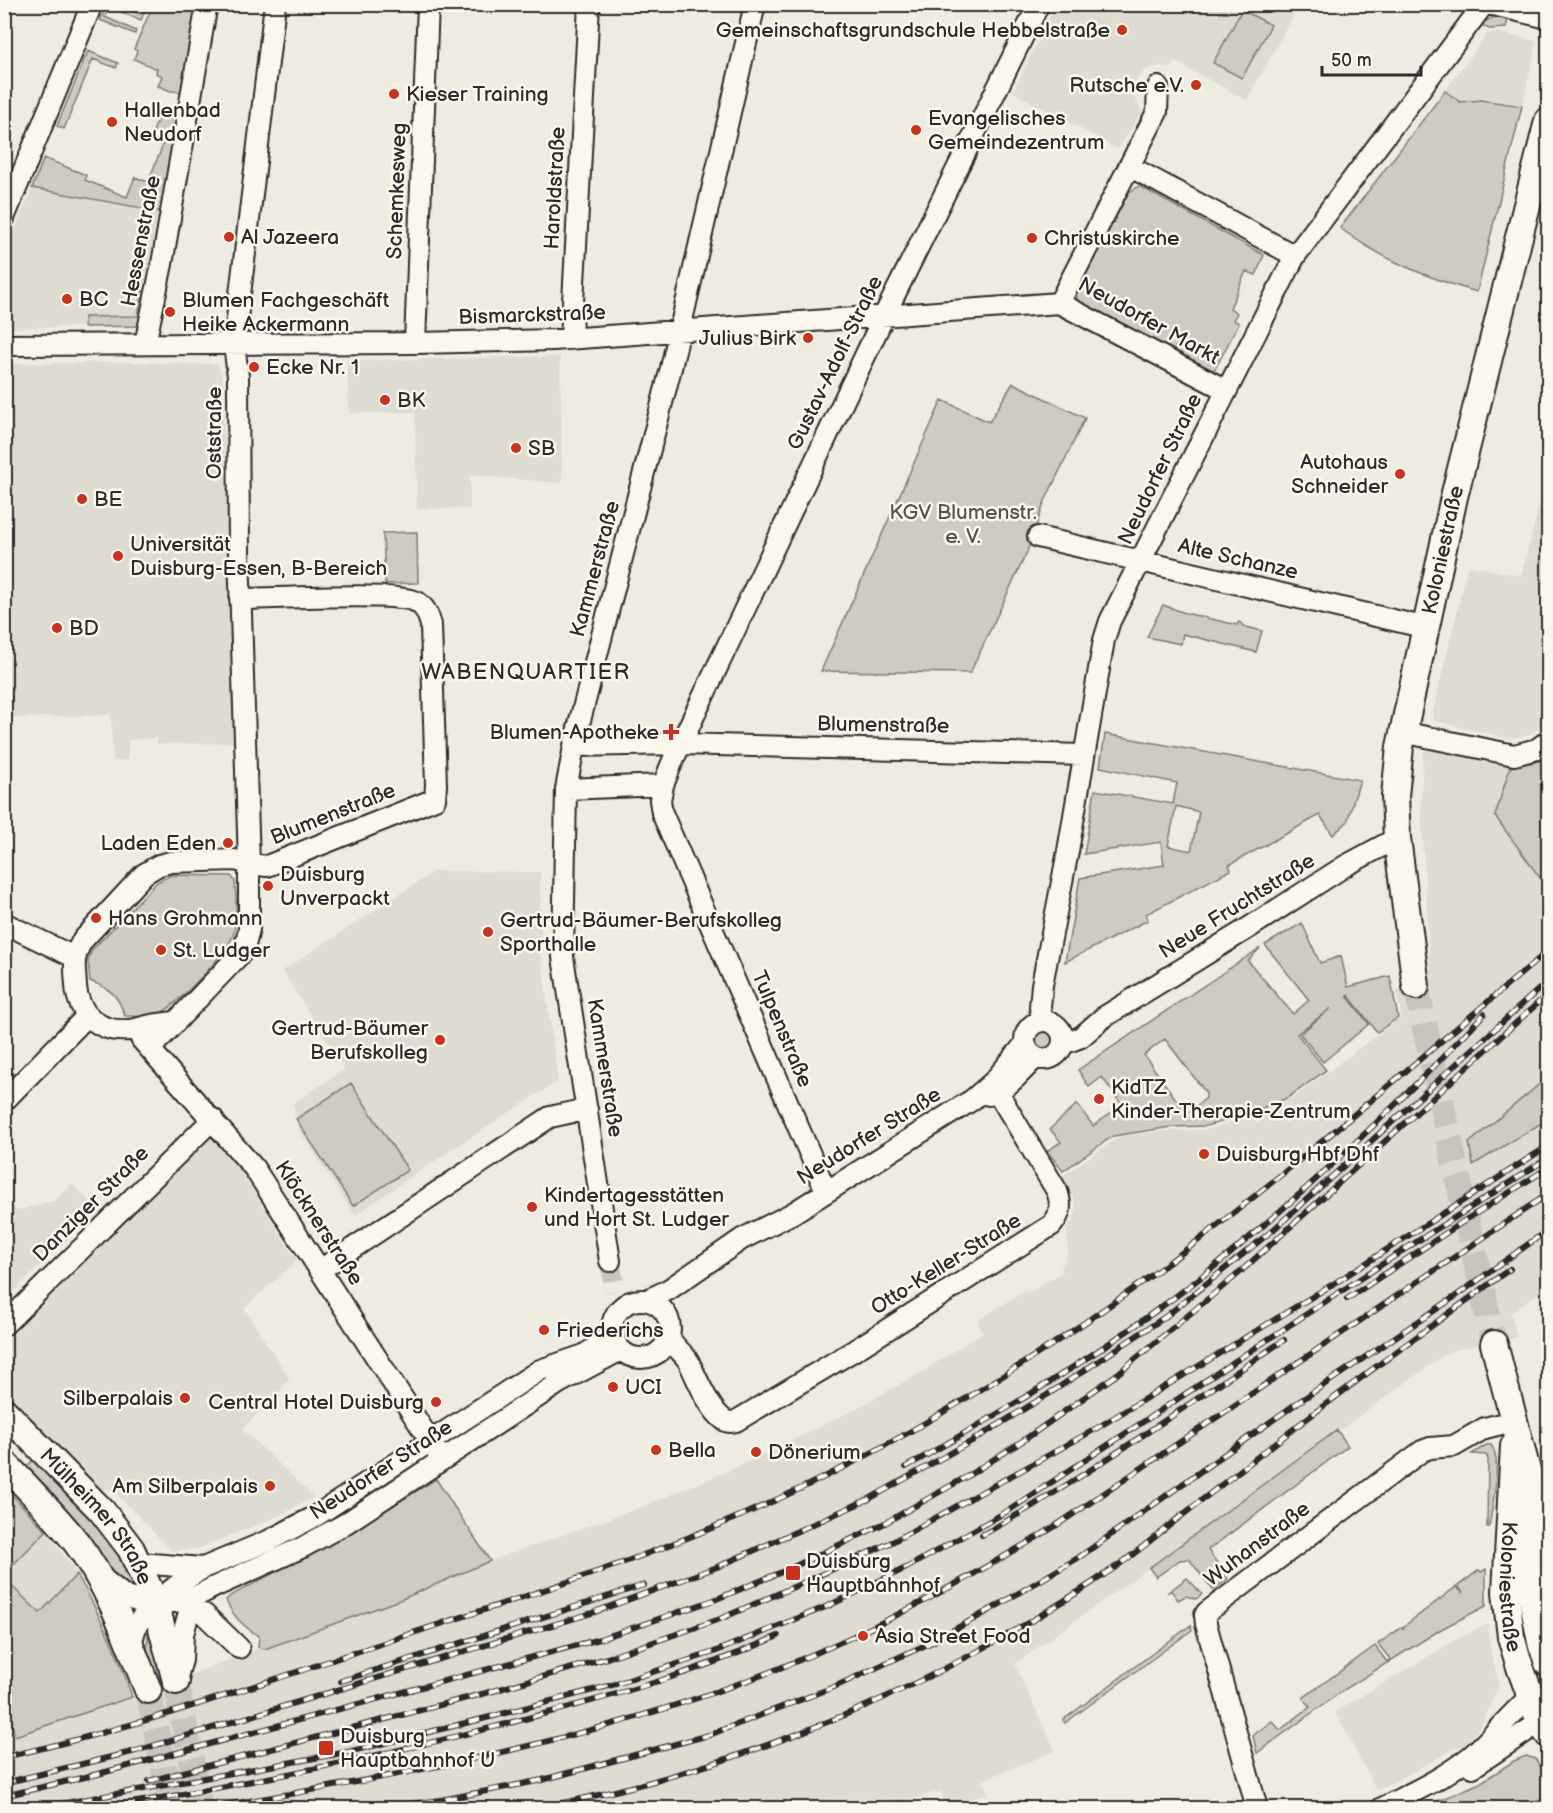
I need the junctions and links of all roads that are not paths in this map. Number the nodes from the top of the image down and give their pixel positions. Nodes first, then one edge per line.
1 (92, 4) edge
2 (207, 4) edge
3 (275, 4) edge
4 (428, 4) edge
5 (589, 4) edge
6 (755, 4) edge
7 (1039, 4) edge
8 (1484, 4) edge
9 (1489, 4) edge
10 (1548, 18) edge
11 (1158, 87) dead end
12 (1548, 121) edge
13 (1129, 166) junction
14 (4, 218) edge
15 (1295, 256) junction
16 (1059, 303) junction
17 (884, 316) junction
18 (679, 331) junction
19 (571, 339) junction
20 (415, 343) junction
21 (145, 344) junction
22 (234, 344) junction
23 (4, 345) edge
24 (1226, 390) junction
25 (1038, 537) dead end
26 (1142, 561) junction
27 (240, 599) junction
28 (1427, 628) junction
29 (1402, 732) junction
30 (1548, 741) edge
31 (681, 744) junction
32 (574, 746) junction
33 (1084, 755) junction
34 (663, 785) junction
35 (566, 789) junction
36 (1397, 838) junction
37 (249, 864) junction
38 (4, 923) edge
39 (74, 957) junction
40 (1416, 986) tunnel mouth
41 (87, 1016) junction
42 (1042, 1020) junction
43 (175, 1022) junction
44 (129, 1030) junction
45 (1063, 1038) junction
46 (150, 1048) junction
47 (1030, 1050) junction
48 (996, 1086) junction
49 (4, 1101) edge
50 (588, 1109) junction
51 (213, 1119) junction
52 (826, 1191) junction
53 (793, 1213) junction
54 (610, 1261) tunnel mouth
55 (320, 1269) junction
56 (647, 1300) junction
57 (666, 1315) junction
58 (4, 1325) edge
59 (611, 1328) junction
60 (669, 1336) junction
61 (1494, 1344) tunnel mouth
62 (621, 1350) junction
63 (654, 1355) junction
64 (696, 1379) junction
65 (4, 1411) edge
66 (1514, 1427) junction
67 (431, 1441) junction
68 (443, 1460) junction
69 (4, 1463) edge
70 (139, 1563) junction
71 (203, 1568) junction
72 (96, 1573) junction
73 (155, 1602) junction
74 (198, 1606) junction
75 (131, 1644) junction
76 (239, 1648) dead end
77 (1548, 1663) edge
78 (176, 1681) joint
79 (1539, 1688) edge
80 (148, 1690) tunnel mouth
81 (1546, 1723) edge
82 (1447, 1774) junction
83 (1257, 1809) edge
84 (1382, 1809) edge

1 - 14 street
2 - 21 street, Hessenstraße
3 - 22 street, Oststraße
4 - 20 street, Schemkesweg
5 - 19 street, Haroldstraße
6 - 18 street, Kammerstraße
7 - 17 street, Gustav-Adolf-Straße
8 - 15 street, Neudorfer Straße
9 - 10 street
11 - 13 street, Neudorfer Markt
12 - 28 main road, Koloniestraße
13 - 15 street
13 - 16 street, Neudorfer Markt
15 - 24 street, Neudorfer Straße
16 - 17 street, Bismarckstraße
16 - 24 street, Neudorfer Markt
17 - 18 street, Bismarckstraße
17 - 31 street, Gustav-Adolf-Straße
18 - 19 street, Bismarckstraße
18 - 32 street, Kammerstraße
19 - 20 street, Bismarckstraße
20 - 22 street, Bismarckstraße
21 - 22 street, Bismarckstraße
21 - 23 street, Bismarckstraße
22 - 27 street, Oststraße
24 - 26 street, Neudorfer Straße
25 - 26 street, Alte Schanze
26 - 28 street, Alte Schanze
26 - 33 street, Neudorfer Straße
27 - 37 street, Oststraße
27 - 37 street, Blumenstraße
28 - 29 main road, Koloniestraße
29 - 30 street
29 - 36 main road, Koloniestraße
31 - 32 street, Blumenstraße
31 - 33 street, Blumenstraße
31 - 34 street
32 - 35 street, Kammerstraße
33 - 42 street, Neudorfer Straße
34 - 35 street
34 - 52 street, Tulpenstraße
35 - 50 street, Kammerstraße
36 - 40 main road, Koloniestraße
36 - 45 street, Neue Fruchtstraße
37 - 39 street
37 - 43 street
38 - 39 street
39 - 41 street
41 - 44 street
41 - 49 street
42 - 45 street
42 - 47 street
43 - 44 street
43 - 46 street
44 - 46 street, Klöcknerstraße
45 - 47 street
46 - 51 street, Klöcknerstraße
47 - 48 street, Neudorfer Straße
48 - 52 street, Neudorfer Straße
48 - 64 street, Otto-Keller-Straße
50 - 54 street, Kammerstraße
50 - 55 street
51 - 55 street, Klöcknerstraße
51 - 58 street, Danziger Straße
52 - 53 street, Neudorfer Straße
53 - 56 street, Neudorfer Straße
53 - 57 street, Neudorfer Straße
55 - 67 street, Klöcknerstraße
56 - 57 street
56 - 59 street
57 - 60 street
59 - 62 street
59 - 67 street, Neudorfer Straße
60 - 63 street
60 - 64 street
61 - 66 main road, Koloniestraße
62 - 63 street
62 - 68 street, Neudorfer Straße
63 - 64 street
65 - 70 main road, Mülheimer Straße
66 - 77 main road, Koloniestraße
66 - 79 main road, Koloniestraße
66 - 83 street, Wuhanstraße
67 - 68 street, Klöcknerstraße
67 - 71 street, Neudorfer Straße
68 - 74 street, Neudorfer Straße
69 - 72 main road, Mülheimer Straße
70 - 71 street, Neudorfer Straße
70 - 73 main road, Mülheimer Straße
71 - 73 street, Neudorfer Straße
72 - 73 street, Neudorfer Straße
72 - 75 main road, Mülheimer Straße
73 - 74 street, Neudorfer Straße
73 - 75 street, Neudorfer Straße
73 - 78 main road, Mülheimer Straße
74 - 76 street
74 - 78 street
75 - 80 main road, Mülheimer Straße
79 - 81 main road, Koloniestraße
79 - 82 street
81 - 82 street
82 - 84 street

